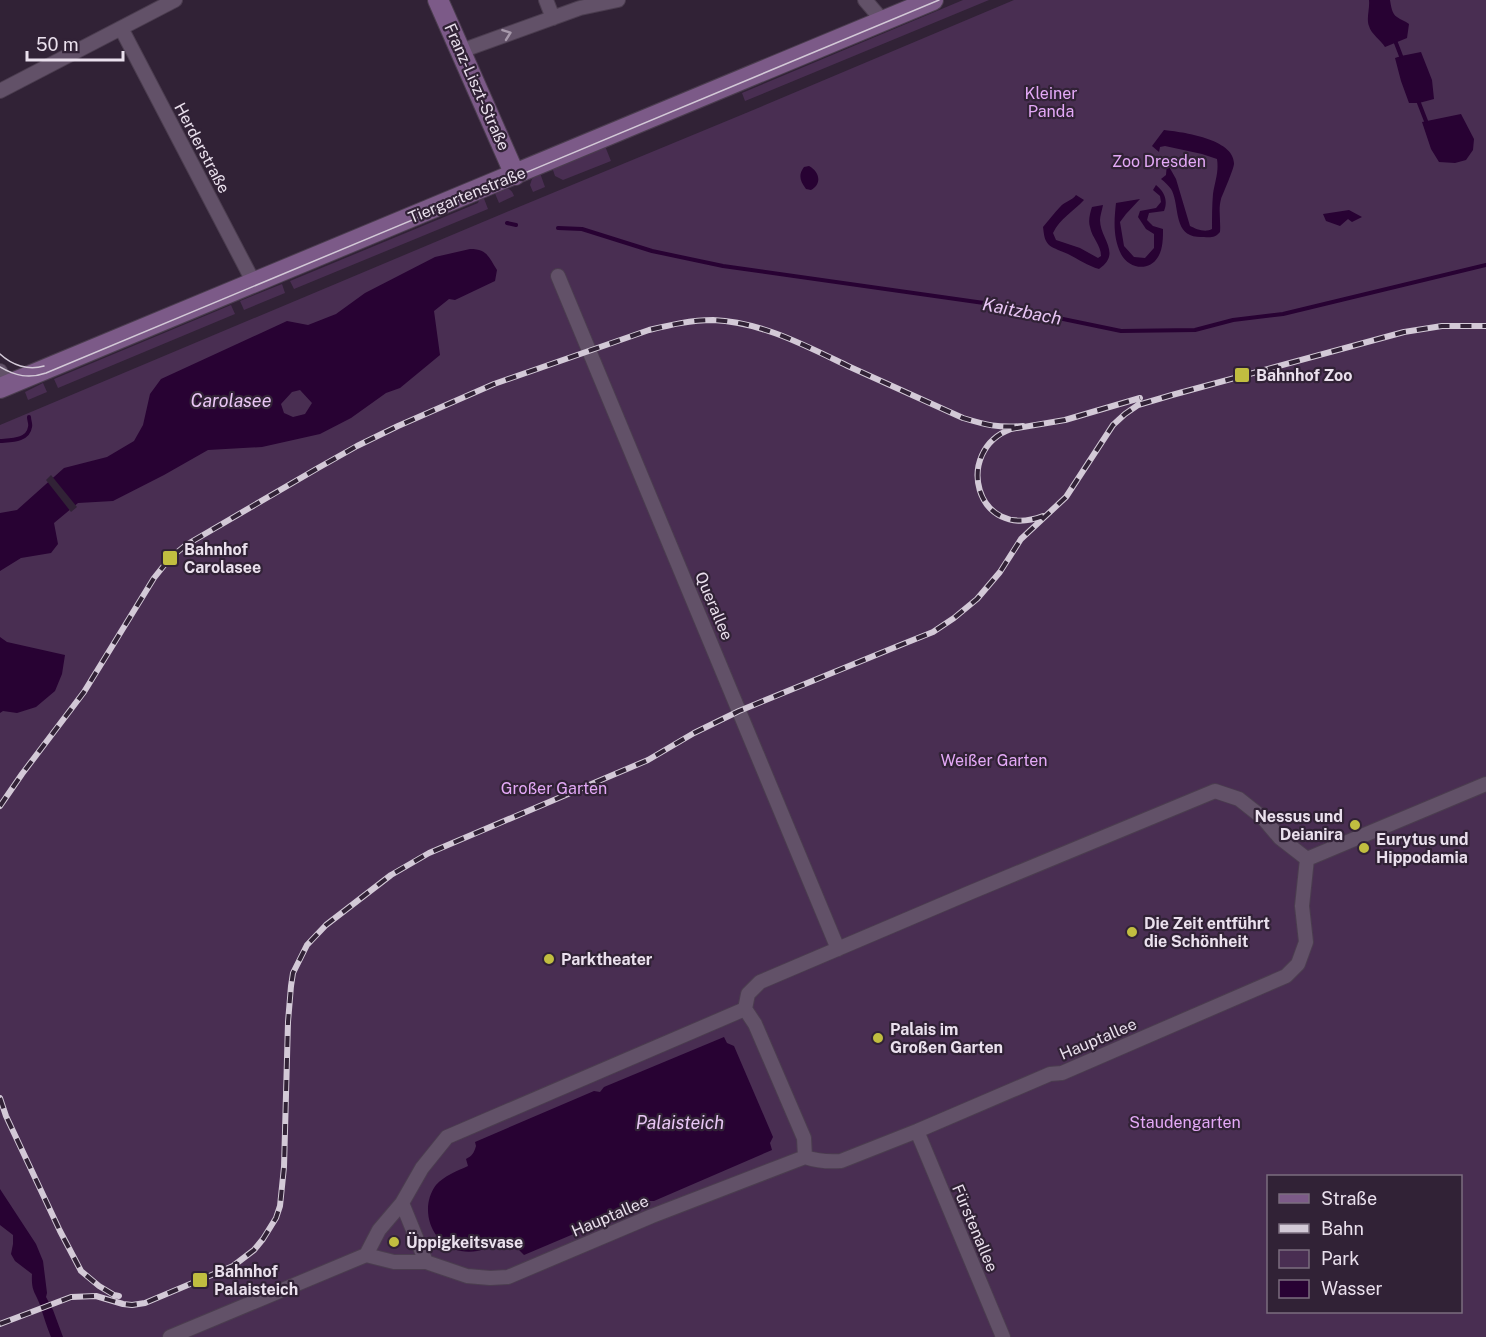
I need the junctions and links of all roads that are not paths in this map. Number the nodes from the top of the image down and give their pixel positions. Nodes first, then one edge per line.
1 (175, 0) edge
2 (438, 0) edge
3 (546, 0) edge
4 (618, 0) edge
5 (866, 0) edge
6 (933, 0) edge
7 (553, 18) junction
8 (883, 21) junction
9 (121, 28) junction
10 (461, 51) junction
11 (0, 91) edge
12 (515, 174) junction
13 (558, 276) dead end
14 (254, 283) junction
15 (2, 381) edge
16 (1486, 784) edge
17 (1307, 859) junction
18 (838, 949) junction
19 (745, 1009) junction
20 (917, 1131) junction
21 (805, 1157) junction
22 (402, 1203) junction
23 (366, 1255) junction
24 (426, 1262) junction
25 (170, 1337) edge
26 (1003, 1337) edge

1 - 9 street
2 - 10 main road, Franz-Liszt-Straße
3 - 7 street
4 - 7 street
5 - 8 street
6 - 8 main road, Tiergartenstraße
10 -> 7 street
8 - 12 main road, Tiergartenstraße
9 - 11 street
9 - 14 street, Herderstraße
10 - 12 main road, Franz-Liszt-Straße
12 - 14 main road, Tiergartenstraße
13 - 18 street, Querallee
14 - 15 main road, Tiergartenstraße
16 - 17 street
17 - 18 street
17 - 20 street, Hauptallee
18 - 19 street
19 - 21 street
19 - 22 street
20 - 21 street, Hauptallee
20 - 26 street, Fürstenallee
21 - 24 street, Hauptallee
22 - 23 street
22 - 24 street
23 - 24 street, Hauptallee
23 - 25 street

